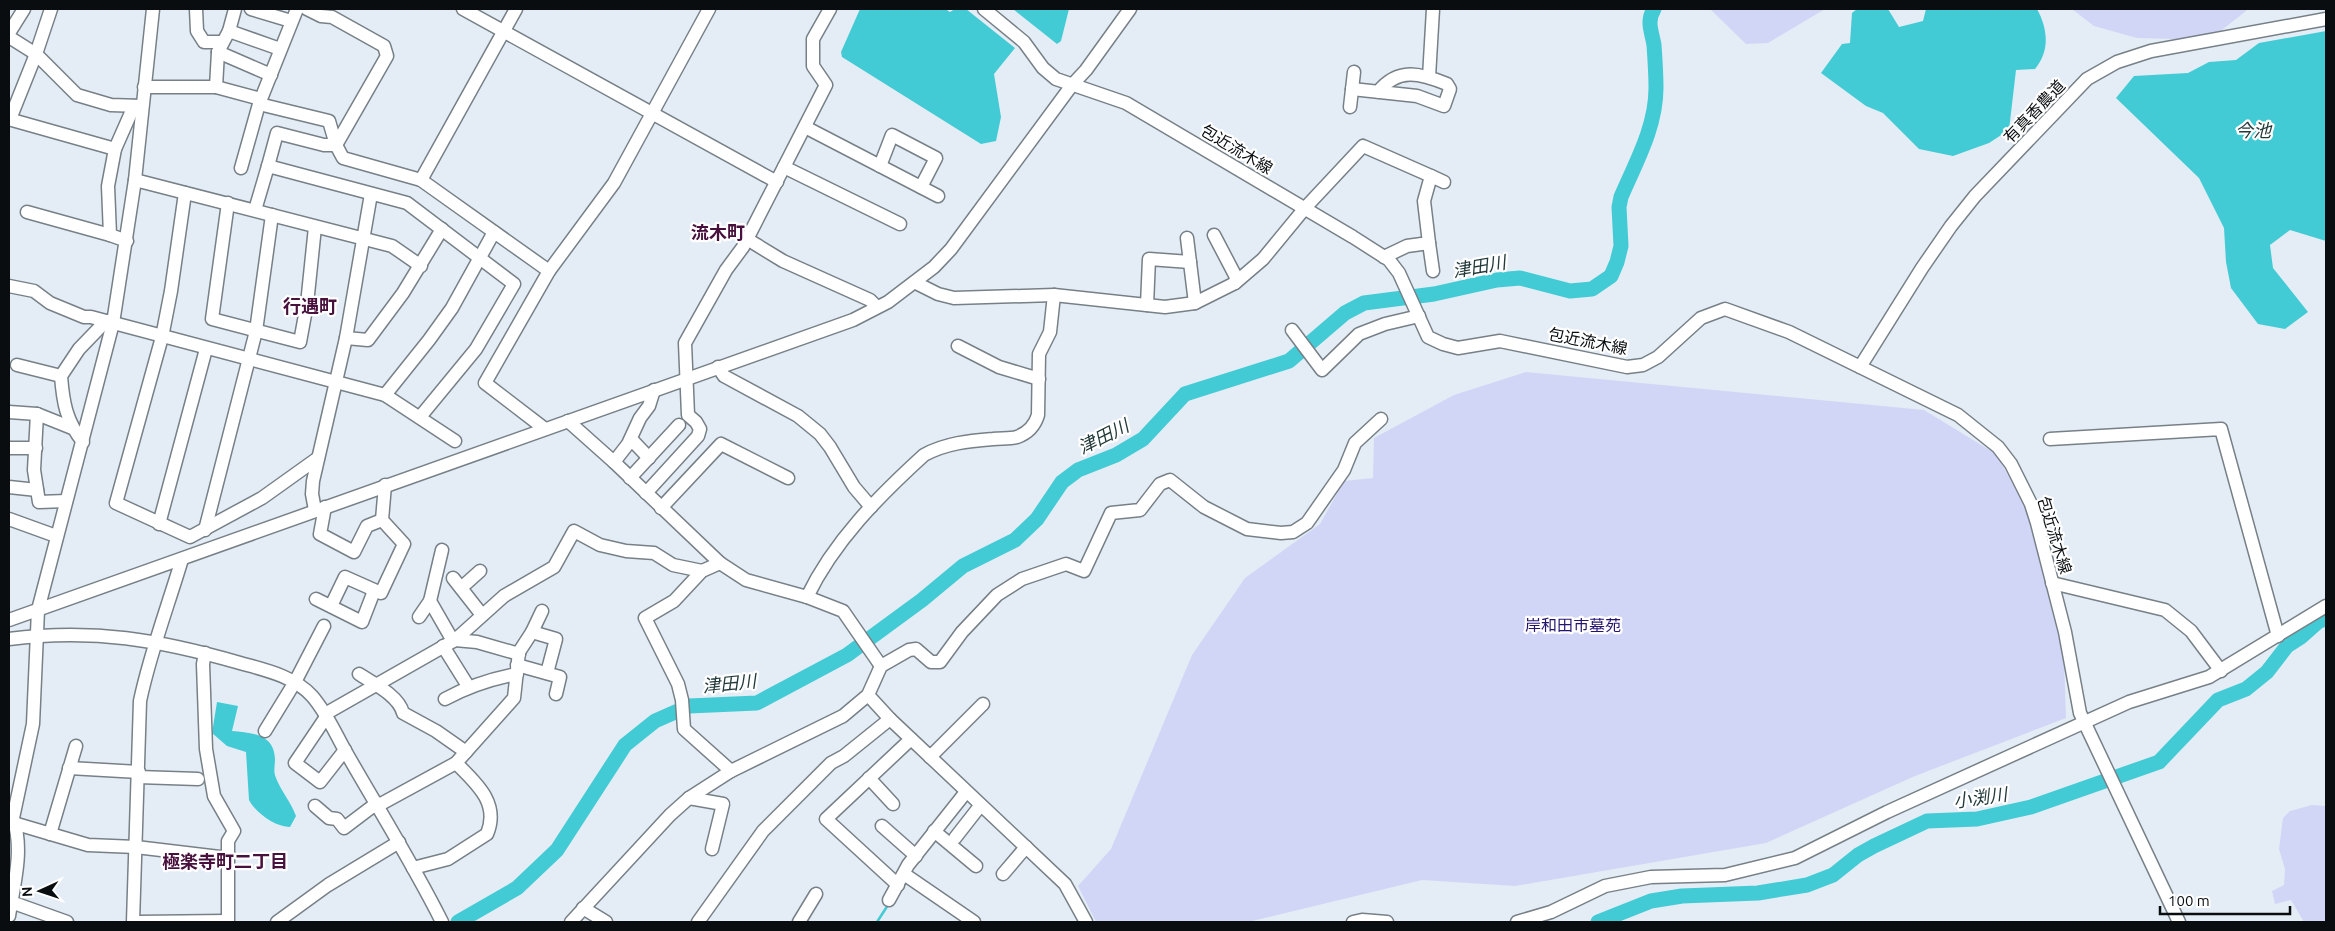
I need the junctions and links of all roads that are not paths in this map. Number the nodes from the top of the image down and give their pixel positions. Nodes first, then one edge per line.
1 (24, 9) edge
2 (51, 9) edge
3 (153, 9) edge
4 (196, 9) edge
5 (235, 9) edge
6 (251, 9) edge
7 (297, 9) edge
8 (307, 9) edge
9 (463, 9) edge
10 (516, 9) edge
11 (709, 9) edge
12 (830, 9) edge
13 (984, 9) edge
14 (1130, 9) edge
15 (1433, 9) edge
16 (2326, 19) edge
17 (291, 21) junction
18 (504, 31) junction
19 (9, 33) edge
20 (9, 37) edge
21 (223, 41) junction
22 (280, 49) junction
23 (36, 54) junction
24 (1400, 68) dead end
25 (1429, 71) junction
26 (1354, 72) dead end
27 (270, 75) junction
28 (1072, 85) junction
29 (144, 87) junction
30 (216, 87) junction
31 (1352, 89) junction
32 (1378, 92) junction
33 (260, 102) junction
34 (138, 106) junction
35 (1350, 107) dead end
36 (652, 113) junction
37 (805, 127) junction
38 (336, 145) junction
39 (115, 149) junction
40 (268, 166) junction
41 (880, 166) junction
42 (784, 167) junction
43 (241, 168) dead end
44 (1431, 176) junction
45 (135, 180) junction
46 (421, 180) junction
47 (777, 182) junction
48 (1444, 182) dead end
49 (921, 187) junction
50 (185, 193) junction
51 (371, 194) junction
52 (938, 196) dead end
53 (228, 204) junction
54 (1304, 208) junction
55 (255, 210) junction
56 (28, 212) dead end
57 (272, 215) junction
58 (900, 224) dead end
59 (315, 227) junction
60 (442, 228) junction
61 (494, 232) junction
62 (110, 235) junction
63 (1214, 235) dead end
64 (1187, 238) dead end
65 (362, 239) junction
66 (747, 239) junction
67 (127, 241) junction
68 (1429, 243) junction
69 (481, 257) junction
70 (1384, 257) junction
71 (1190, 262) junction
72 (421, 266) junction
73 (549, 271) junction
74 (1433, 272) dead end
75 (916, 282) junction
76 (1235, 283) junction
77 (9, 286) edge
78 (1054, 295) junction
79 (1194, 303) junction
80 (1147, 305) junction
81 (877, 307) junction
82 (1417, 312) junction
83 (110, 322) junction
84 (1292, 330) dead end
85 (256, 331) junction
86 (162, 338) junction
87 (346, 338) junction
88 (958, 346) dead end
89 (206, 349) junction
90 (249, 360) junction
91 (17, 366) dead end
92 (718, 367) junction
93 (1860, 367) junction
94 (61, 376) junction
95 (687, 378) junction
96 (1039, 379) junction
97 (336, 382) junction
98 (654, 390) junction
99 (385, 395) junction
100 (9, 412) edge
101 (37, 414) junction
102 (420, 417) junction
103 (1381, 419) dead end
104 (568, 421) junction
105 (679, 425) dead end
106 (72, 428) junction
107 (545, 429) junction
108 (631, 439) junction
109 (2050, 439) dead end
110 (455, 441) dead end
111 (83, 442) junction
112 (9, 448) edge
113 (36, 448) junction
114 (318, 458) junction
115 (649, 458) junction
116 (677, 459) junction
117 (614, 462) junction
118 (693, 474) junction
119 (630, 478) junction
120 (788, 478) dead end
121 (385, 485) junction
122 (9, 487) edge
123 (37, 490) junction
124 (646, 493) junction
125 (66, 500) junction
126 (871, 507) junction
127 (320, 508) junction
128 (661, 508) junction
129 (9, 519) edge
130 (382, 520) junction
131 (159, 524) junction
132 (205, 530) junction
133 (56, 536) junction
134 (442, 550) dead end
135 (182, 559) junction
136 (720, 563) junction
137 (480, 571) dead end
138 (702, 571) junction
139 (2052, 583) junction
140 (374, 591) junction
141 (806, 597) junction
142 (316, 599) dead end
143 (430, 601) junction
144 (331, 606) junction
145 (2326, 606) edge
146 (38, 610) junction
147 (542, 610) dead end
148 (482, 615) junction
149 (418, 617) dead end
150 (9, 620) edge
151 (324, 626) dead end
152 (532, 632) junction
153 (36, 636) junction
154 (2278, 636) junction
155 (9, 639) edge
156 (158, 642) junction
157 (451, 642) junction
158 (205, 653) junction
159 (518, 664) junction
160 (881, 666) junction
161 (2221, 671) junction
162 (359, 674) dead end
163 (547, 674) junction
164 (295, 682) junction
165 (376, 685) junction
166 (468, 686) junction
167 (556, 694) dead end
168 (868, 695) junction
169 (445, 699) dead end
170 (983, 704) dead end
171 (326, 715) junction
172 (890, 719) junction
173 (2084, 723) junction
174 (265, 731) dead end
175 (911, 739) junction
176 (76, 746) dead end
177 (345, 750) junction
178 (466, 752) junction
179 (930, 757) junction
180 (456, 763) junction
181 (70, 768) junction
182 (731, 771) junction
183 (139, 775) junction
184 (869, 778) junction
185 (198, 780) dead end
186 (966, 792) junction
187 (689, 798) junction
188 (378, 804) junction
189 (893, 804) dead end
190 (315, 806) dead end
191 (980, 806) junction
192 (12, 823) edge
193 (882, 826) dead end
194 (934, 831) junction
195 (50, 834) junction
196 (955, 838) dead end
197 (399, 842) junction
198 (136, 847) junction
199 (1026, 847) junction
200 (712, 849) dead end
201 (916, 856) junction
202 (228, 858) junction
203 (976, 866) dead end
204 (413, 868) junction
205 (904, 874) junction
206 (1003, 874) dead end
207 (898, 885) junction
208 (816, 894) dead end
209 (888, 900) dead end
210 (11, 902) junction
211 (584, 908) junction
212 (9, 916) edge
213 (441, 920) edge
214 (67, 922) edge
215 (133, 922) edge
216 (138, 922) edge
217 (228, 922) edge
218 (277, 922) edge
219 (571, 922) edge
220 (606, 922) edge
221 (698, 922) edge
222 (799, 922) edge
223 (974, 922) edge
224 (1086, 922) edge
225 (1353, 922) edge
226 (1387, 922) edge
227 (1517, 922) edge
228 (2179, 922) edge

1 - 19 street
2 - 23 street
3 - 29 street
4 - 21 street
5 - 21 street
6 - 17 street
7 - 17 street
8 - 38 street
9 - 18 street
10 - 18 street
11 - 36 street
12 - 37 street
13 - 28 street, 包近流木線
14 - 28 street
15 - 25 street
16 - 93 street, 有真香農道
17 - 22 street
18 - 36 street
18 - 46 street
20 - 23 street
21 - 22 street
21 - 27 street
21 - 30 street
22 - 27 street
23 - 34 street
23 - 39 street
24 - 25 street
25 - 32 street
25 - 32 street
26 - 31 street
27 - 33 street
28 - 54 street, 包近流木線
28 - 75 street
29 - 30 street
29 - 34 street
30 - 33 street
31 - 32 street
31 - 35 street
33 - 38 street
33 - 43 street
34 - 39 street
34 - 45 street
36 - 47 street
36 - 73 street
37 - 41 street
37 - 42 street
38 - 40 street
38 - 46 street
39 - 62 street
40 - 51 street
40 - 55 street
41 - 49 street
41 - 49 street
42 - 47 street
42 - 58 street
44 - 48 street
44 - 54 street
44 - 68 street
45 - 50 street
45 - 67 street
46 - 61 street
47 - 66 street
49 - 52 street
50 - 53 street
50 - 86 street
51 - 60 street
51 - 65 street
53 - 55 street
53 - 85 street
54 - 70 street, 包近流木線
54 - 76 street
55 - 57 street
56 - 62 street
57 - 59 street
57 - 85 street
59 - 65 street
59 - 85 street
60 - 69 street
60 - 72 street
61 - 69 street
61 - 73 street
62 - 67 street
63 - 76 street
64 - 71 street
65 - 72 street
65 - 87 street
66 - 81 street
66 - 95 street
67 - 83 street
68 - 70 street
68 - 74 street
69 - 99 street
69 - 102 street
70 - 82 street, 包近流木線
71 - 79 street
71 - 80 street
72 - 87 street
73 - 107 street
75 - 78 street
75 - 81 street
76 - 79 street
77 - 83 street
78 - 80 street
78 - 96 street
79 - 80 street
81 - 92 street
82 - 84 street
82 - 93 street, 包近流木線
83 - 86 street
83 - 94 street
83 - 111 street
85 - 90 street
86 - 89 street
86 - 131 street
87 - 97 street
88 - 96 street
89 - 90 street
89 - 131 street
90 - 97 street
90 - 132 street
91 - 94 street
92 - 95 street
92 - 126 street
93 - 139 street, 包近流木線
94 - 106 street
95 - 98 street
95 - 116 street
96 - 126 street
97 - 99 street
97 - 114 street
98 - 104 street
98 - 108 street
99 - 102 street
100 - 101 street
101 - 106 street
101 - 113 street
102 - 110 street
103 - 160 street
104 - 107 street
104 - 117 street
105 - 115 street
106 - 111 street
107 - 121 street
108 - 115 street
108 - 117 street
109 - 154 street
111 - 125 street
112 - 113 street
113 - 123 street
114 - 127 street
114 - 132 street
115 - 119 street
116 - 118 street
116 - 124 street
117 - 119 street
118 - 120 street
118 - 128 street
119 - 124 street
121 - 127 street
121 - 130 street
122 - 123 street
123 - 125 street
124 - 128 street
125 - 133 street
126 - 141 street
127 - 130 street
127 - 135 street
128 - 136 street
129 - 133 street
130 - 140 street
131 - 132 street
133 - 146 street
134 - 143 street
135 - 146 street
135 - 156 street
136 - 138 street
136 - 141 street
137 - 148 street
138 - 148 street
138 - 182 street
139 - 161 street
139 - 173 street, 包近流木線
140 - 144 street
140 - 144 street
141 - 160 street
142 - 144 street
143 - 149 street
143 - 157 street
145 - 154 street
146 - 150 street
146 - 153 street
147 - 152 street
148 - 157 street
151 - 164 street
152 - 159 street
152 - 163 street
153 - 155 street
153 - 156 street
153 - 192 street
154 - 161 street
156 - 158 street
156 - 183 street
157 - 159 street
157 - 165 street
157 - 166 street
158 - 164 street
158 - 202 street
159 - 163 street
159 - 166 street
159 - 178 street
160 - 168 street
161 - 173 street
162 - 165 street
163 - 167 street
164 - 171 street
164 - 174 street
165 - 171 street
165 - 178 street
166 - 169 street
168 - 172 street
168 - 182 street
170 - 179 street
171 - 177 street
171 - 177 street
172 - 175 street
172 - 221 street
173 - 227 street
173 - 228 street, 包近流木線
175 - 179 street
175 - 184 street
176 - 181 street
177 - 188 street
178 - 180 street
179 - 186 street
180 - 188 street
180 - 204 street
181 - 183 street
181 - 195 street
182 - 187 street
183 - 185 street
183 - 198 street
184 - 189 street
184 - 207 street
186 - 191 street
186 - 194 street
187 - 200 street
187 - 211 street
188 - 190 street
188 - 197 street
191 - 196 street
191 - 199 street
192 - 195 street
192 - 210 street
193 - 201 street
194 - 201 street
194 - 203 street
195 - 198 street
197 - 204 street
197 - 218 street
198 - 202 street
198 - 215 street
199 - 206 street
199 - 224 street
201 - 205 street
202 - 217 street
204 - 213 street
205 - 207 street
205 - 223 street
207 - 209 street
208 - 222 street
210 - 212 street
210 - 214 street
211 - 219 street
211 - 220 street
216 - 217 street
225 - 226 street

